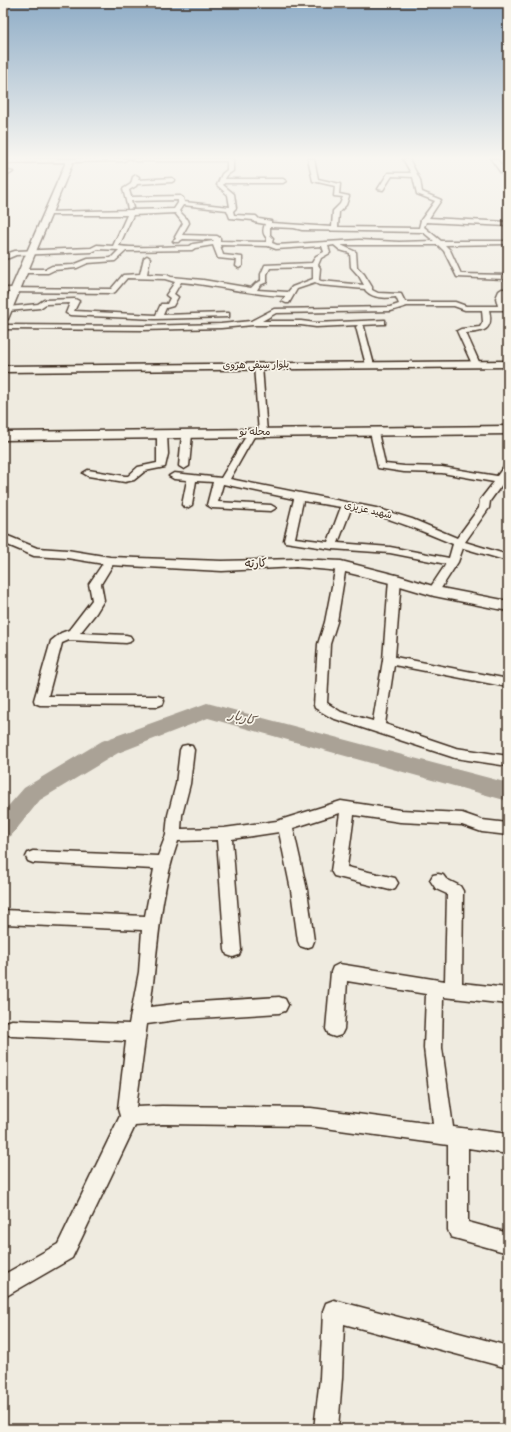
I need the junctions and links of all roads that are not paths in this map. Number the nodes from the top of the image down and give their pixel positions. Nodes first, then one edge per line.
1 (43, 226) edge
2 (126, 226) edge
3 (184, 226) edge
4 (268, 226) edge
5 (290, 226) edge
6 (421, 226) edge
7 (327, 228) junction
8 (335, 228) joint
9 (422, 230) junction
10 (178, 237) junction
11 (505, 242) dead end
12 (216, 243) junction
13 (438, 243) junction
14 (269, 244) junction
15 (325, 244) junction
16 (336, 244) junction
17 (115, 248) junction
18 (167, 248) junction
19 (123, 250) junction
20 (32, 252) junction
21 (3, 257) edge
22 (147, 258) dead end
23 (315, 265) junction
24 (239, 266) dead end
25 (24, 271) junction
26 (143, 276) junction
27 (179, 280) junction
28 (316, 280) junction
29 (508, 280) edge
30 (369, 287) junction
31 (3, 290) edge
32 (253, 290) junction
33 (15, 291) junction
34 (508, 291) edge
35 (290, 294) junction
36 (402, 304) junction
37 (485, 308) junction
38 (8, 309) junction
39 (274, 311) junction
40 (226, 315) dead end
41 (146, 316) junction
42 (158, 317) junction
43 (3, 319) edge
44 (382, 322) dead end
45 (253, 323) junction
46 (360, 327) dead end
47 (3, 328) edge
48 (143, 328) junction
49 (476, 364) junction
50 (508, 364) edge
51 (370, 365) junction
52 (3, 369) edge
53 (258, 369) junction
54 (508, 369) edge
55 (3, 374) edge
56 (508, 430) edge
57 (374, 432) junction
58 (258, 433) junction
59 (162, 434) junction
60 (187, 434) junction
61 (3, 436) edge
62 (184, 466) dead end
63 (508, 467) edge
64 (88, 473) dead end
65 (174, 476) dead end
66 (192, 477) junction
67 (504, 480) edge
68 (221, 481) junction
69 (299, 497) junction
70 (187, 505) dead end
71 (347, 505) junction
72 (271, 508) dead end
73 (3, 538) edge
74 (459, 543) junction
75 (332, 546) junction
76 (508, 558) edge
77 (110, 561) junction
78 (452, 562) junction
79 (341, 566) junction
80 (395, 579) junction
81 (434, 591) junction
82 (508, 606) edge
83 (65, 636) junction
84 (126, 639) dead end
85 (389, 660) junction
86 (508, 683) edge
87 (158, 701) dead end
88 (378, 727) junction
89 (187, 750) dead end
90 (508, 761) edge
91 (348, 808) junction
92 (285, 825) junction
93 (508, 829) edge
94 (224, 834) junction
95 (173, 835) junction
96 (33, 857) dead end
97 (163, 863) junction
98 (438, 880) dead end
99 (390, 883) dead end
100 (4, 917) dead end
101 (151, 924) junction
102 (306, 941) dead end
103 (233, 950) dead end
104 (435, 988) junction
105 (453, 989) junction
106 (508, 996) edge
107 (279, 1005) dead end
108 (138, 1025) junction
109 (12, 1028) dead end
110 (335, 1029) dead end
111 (130, 1117) junction
112 (451, 1136) junction
113 (508, 1144) edge
114 (508, 1243) edge
115 (3, 1287) edge
116 (508, 1357) edge
117 (326, 1429) edge

1 - 20 street
2 - 17 street
3 - 10 street
4 - 14 street
5 - 7 street
6 - 9 street
7 - 8 street
7 - 16 street
8 - 9 street
9 - 13 street
10 - 12 street
10 - 18 street
11 - 13 street
12 - 14 street
12 - 18 street
12 - 24 street
13 - 16 street
13 - 29 street
14 - 15 street
15 - 16 street
15 - 23 street
16 - 30 street
17 - 19 street
17 - 20 street
18 - 19 street
19 - 25 street
20 - 21 street
20 - 25 street
22 - 26 street
23 - 28 street
23 - 32 street
25 - 33 street
26 - 27 street
26 - 33 street
27 - 32 street
27 - 42 street
28 - 30 street
28 - 35 street
30 - 36 street
31 - 33 street
32 - 35 street
33 - 38 street
34 - 37 street
35 - 39 street
36 - 37 street
36 - 39 street
37 - 49 street
38 - 41 street
38 - 43 street
39 - 45 street
40 - 42 street
41 - 42 street
41 - 48 street
44 - 45 street
45 - 48 street
46 - 51 street
47 - 48 street
49 - 50 street, بلوار سیفی هروی
49 - 51 street, بلوار سیفی هروی
51 - 53 street, بلوار سیفی هروی
52 - 53 street, بلوار سیفی هروی
53 - 54 street, بلوار سیفی هروی
53 - 55 street, بلوار سیفی هروی
53 - 58 street
56 - 57 street, محله نو
57 - 58 street, محله نو
57 - 67 street
58 - 60 street, محله نو
58 - 68 street
59 - 60 street, محله نو
59 - 61 street, محله نو
59 - 64 street
60 - 62 street
63 - 67 street
65 - 66 street, شهید عزیزی
66 - 68 street, شهید عزیزی
66 - 70 street
67 - 74 street
68 - 69 street, شهید عزیزی
68 - 72 street
69 - 71 street, شهید عزیزی
69 - 75 street
71 - 74 street, شهید عزیزی
71 - 75 street
73 - 77 street, کارته
74 - 76 street, شهید عزیزی
74 - 78 street
75 - 78 street
77 - 79 street, کارته
77 - 83 street
78 - 81 street
79 - 80 street, کارته
79 - 88 street
80 - 81 street, کارته
80 - 85 street
81 - 82 street, کارته
83 - 84 street
83 - 87 street
85 - 86 street
85 - 88 street
88 - 90 street
89 - 95 street
91 - 92 street
91 - 93 street
91 - 99 street
92 - 94 street
92 - 102 street
94 - 95 street
94 - 103 street
95 - 97 street
96 - 97 street
97 - 101 street
98 - 105 street
100 - 101 street
101 - 108 street
104 - 105 street
104 - 110 street
104 - 112 street
105 - 106 street
107 - 108 street
108 - 109 street
108 - 111 street
111 - 112 street
111 - 115 street
112 - 113 street
112 - 114 street
116 - 117 street

